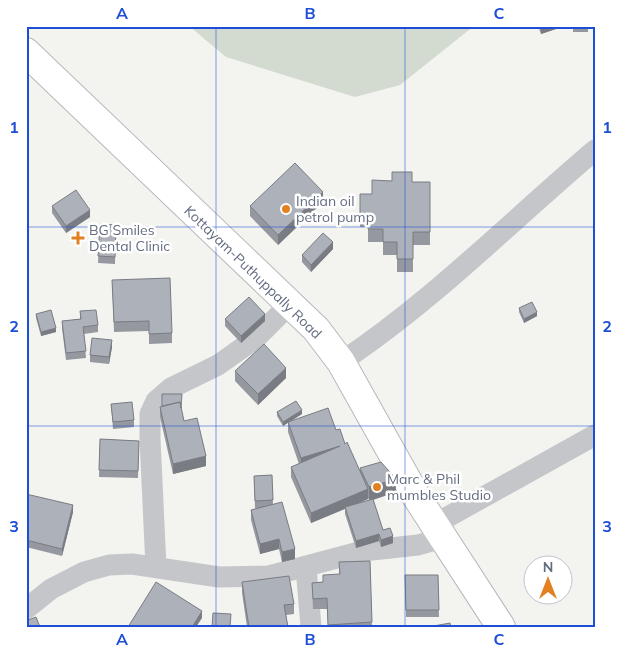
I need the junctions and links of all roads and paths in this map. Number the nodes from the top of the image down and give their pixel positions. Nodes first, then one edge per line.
1 (26, 52) edge
2 (595, 150) edge
3 (288, 304) junction
4 (341, 362) junction
5 (595, 435) edge
6 (439, 531) junction
7 (156, 567) junction
8 (306, 568) junction
9 (26, 609) edge
10 (311, 627) edge
11 (501, 627) edge

1 - 3 main road, Kottayam-Puthuppally Road
2 - 4 street
3 - 4 main road, Kottayam-Puthuppally Road
3 - 7 street
4 - 6 main road, Kottayam-Puthuppally Road
5 - 6 street
6 - 8 street
6 - 11 main road, Kottayam-Puthuppally Road
7 - 8 street
7 - 9 street
8 - 10 street

